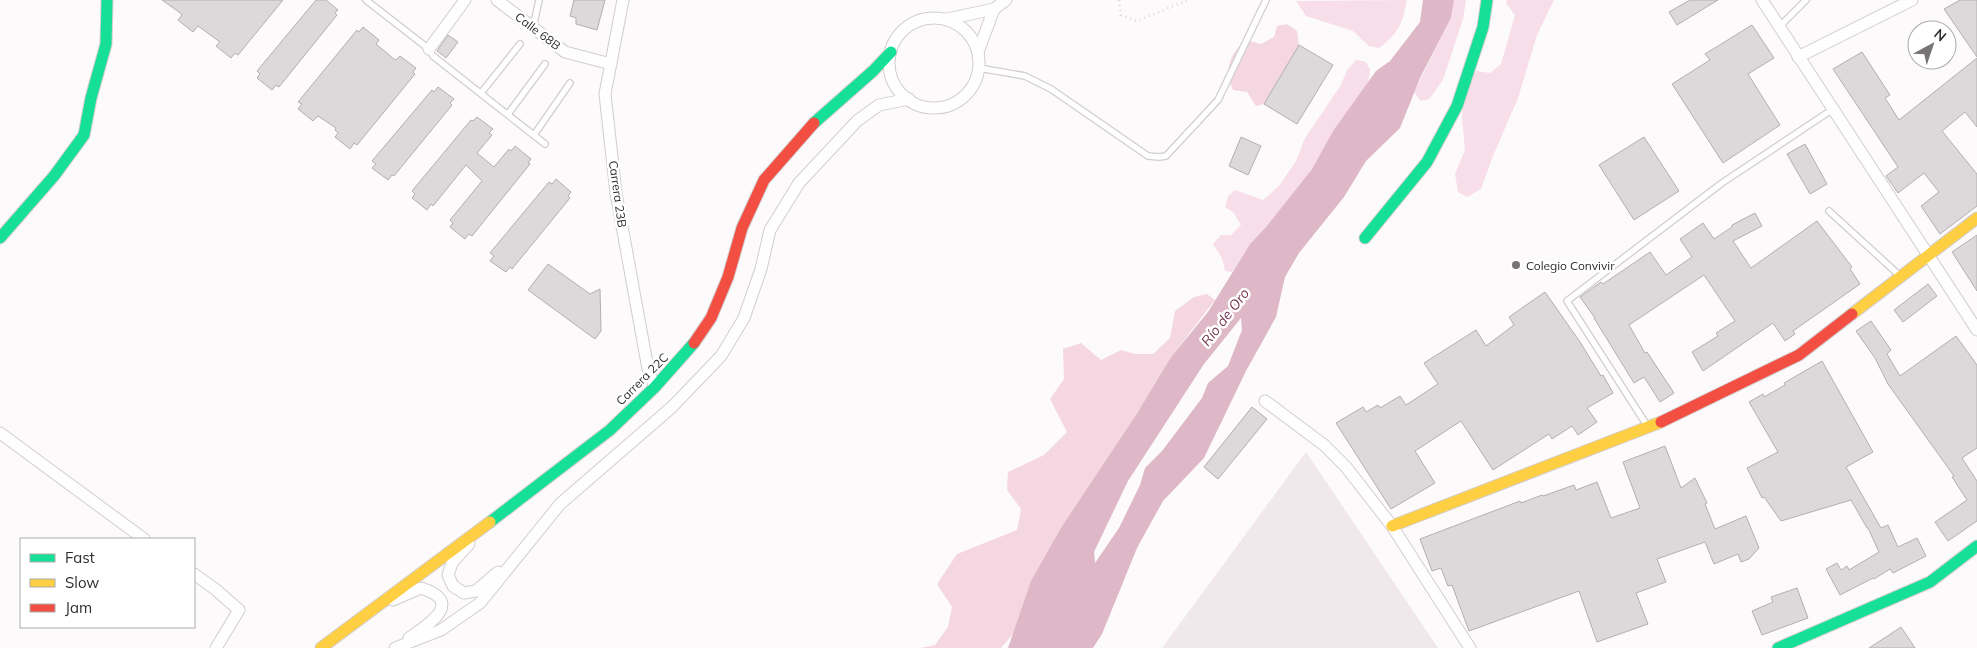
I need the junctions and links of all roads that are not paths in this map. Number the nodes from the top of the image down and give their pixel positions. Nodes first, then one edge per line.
1 (107, 0) edge
2 (366, 0) edge
3 (465, 0) edge
4 (497, 0) edge
5 (539, 0) edge
6 (624, 0) edge
7 (1006, 0) edge
8 (1266, 0) edge
9 (1487, 0) edge
10 (1762, 0) edge
11 (1806, 0) edge
12 (1912, 0) edge
13 (994, 9) junction
14 (947, 19) junction
15 (1779, 27) junction
16 (533, 28) junction
17 (520, 44) dead end
18 (429, 49) junction
19 (891, 52) junction
20 (978, 52) junction
21 (1798, 56) junction
22 (545, 64) dead end
23 (611, 64) junction
24 (979, 68) junction
25 (570, 83) dead end
26 (481, 93) junction
27 (909, 99) junction
28 (1833, 109) junction
29 (508, 114) junction
30 (534, 135) junction
31 (545, 144) dead end
32 (1829, 211) dead end
33 (1977, 218) edge
34 (0, 238) edge
35 (1365, 238) dead end
36 (1928, 257) junction
37 (1901, 276) junction
38 (1977, 330) edge
39 (655, 387) junction
40 (1265, 401) dead end
41 (1649, 428) junction
42 (0, 433) edge
43 (485, 526) junction
44 (1392, 526) junction
45 (143, 538) edge
46 (1977, 546) edge
47 (517, 555) junction
48 (195, 575) edge
49 (377, 607) junction
50 (216, 648) edge
51 (321, 648) edge
52 (395, 648) edge
53 (1470, 648) edge
54 (1778, 648) edge

1 - 34 street
2 - 18 lane
3 - 18 street
4 - 16 street, Calle 68B
5 - 16 lane
6 - 23 street, Carrera 23B
7 - 13 street
8 - 24 lane
9 - 35 street
10 - 15 street
11 - 15 lane
12 - 21 street
13 - 14 street
13 - 20 street
14 - 19 street
14 - 20 street
15 - 21 street
16 - 23 street, Calle 68B
17 - 26 lane
18 - 26 lane
19 - 27 street
19 - 39 street, Carrera 22C
20 - 24 street
21 - 28 street
22 - 29 lane
23 - 39 street, Carrera 23B
24 - 27 street
25 - 30 lane
26 - 29 lane
27 - 47 street
28 - 36 street
28 - 41 lane
29 - 30 lane
30 - 31 lane
32 - 37 lane
33 - 36 street
36 - 37 street
36 - 38 street
37 - 41 street
39 - 43 street, Carrera 22C
40 - 44 street
41 - 44 street
42 - 45 street
43 - 47 street
43 - 49 street, Carrera 22C
44 - 53 street
46 - 54 street
47 - 52 street
48 - 50 street
49 - 51 street, Carrera 22C
49 - 52 street

